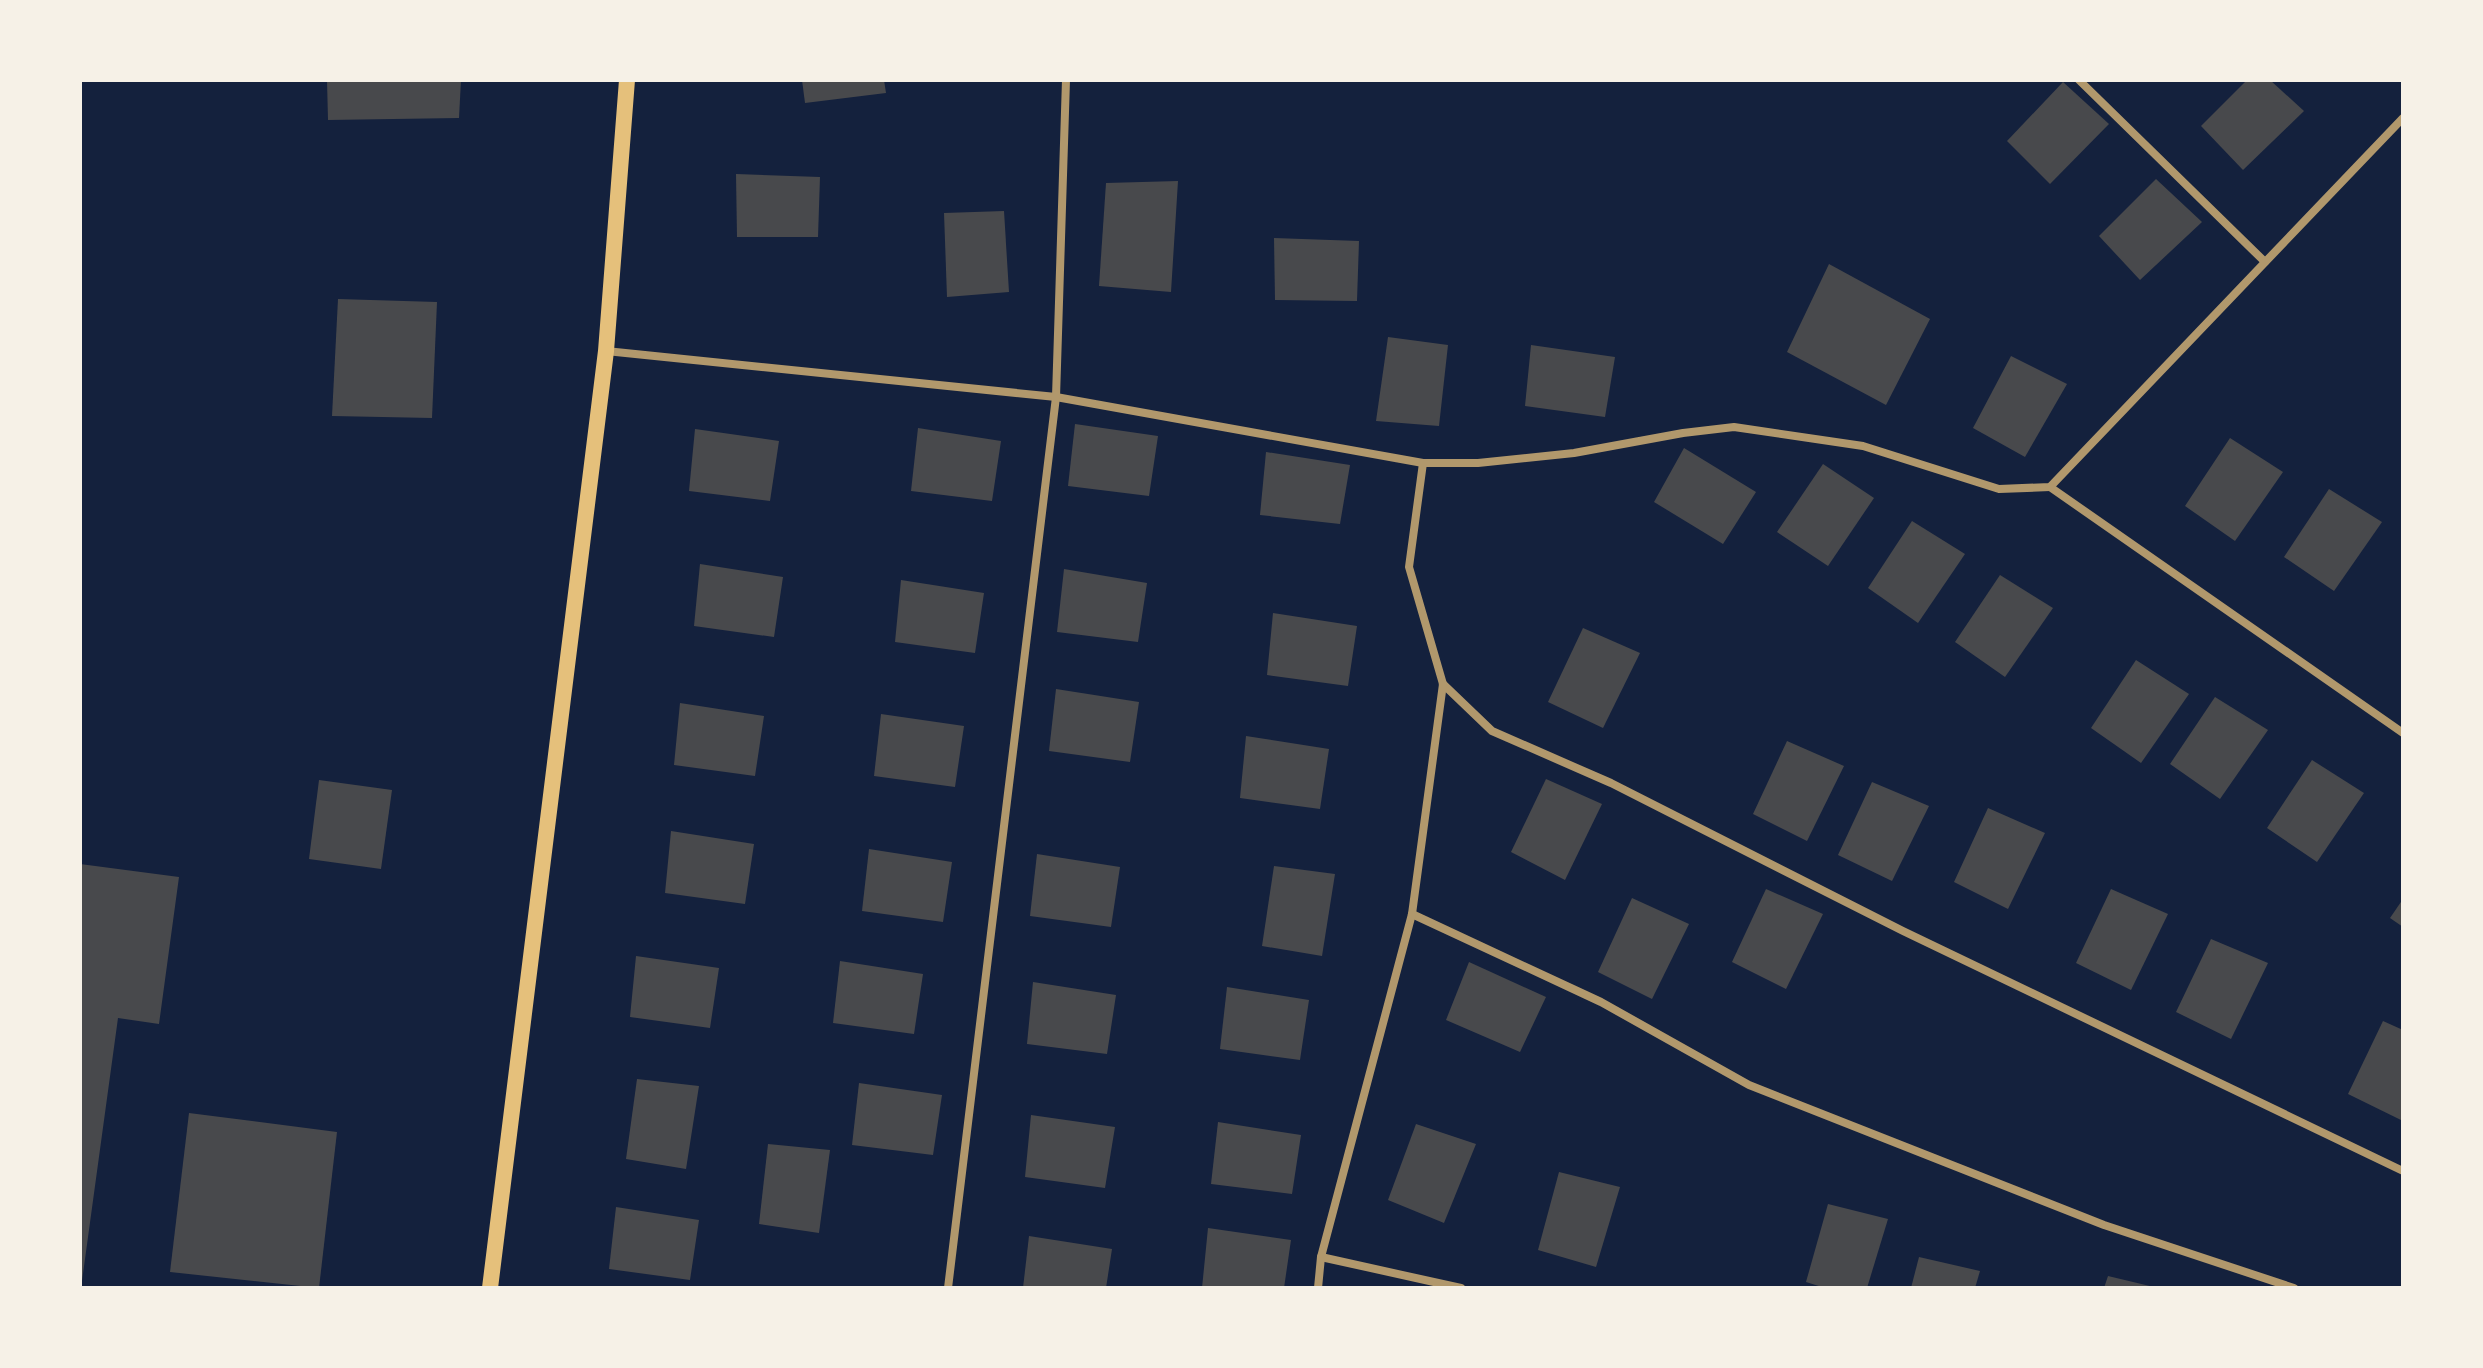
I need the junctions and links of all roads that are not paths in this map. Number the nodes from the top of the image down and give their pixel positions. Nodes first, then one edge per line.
1 (627, 80) edge
2 (1066, 80) edge
3 (2079, 80) edge
4 (2403, 118) edge
5 (2265, 262) junction
6 (606, 351) junction
7 (1056, 397) junction
8 (1423, 463) junction
9 (2050, 487) junction
10 (1443, 684) junction
11 (2403, 733) edge
12 (1412, 914) junction
13 (2403, 1171) edge
14 (1321, 1257) junction
15 (490, 1288) edge
16 (948, 1288) edge
17 (1318, 1288) edge
18 (1461, 1288) edge
19 (2294, 1288) edge

1 - 6 main road
2 - 7 street
3 - 5 street
4 - 5 street
5 - 9 street
6 - 7 street
6 - 15 main road
7 - 8 street
7 - 16 street
8 - 9 street
8 - 10 street
9 - 11 street
10 - 12 street
10 - 13 street
12 - 14 street
12 - 19 street
14 - 17 street
14 - 18 street

